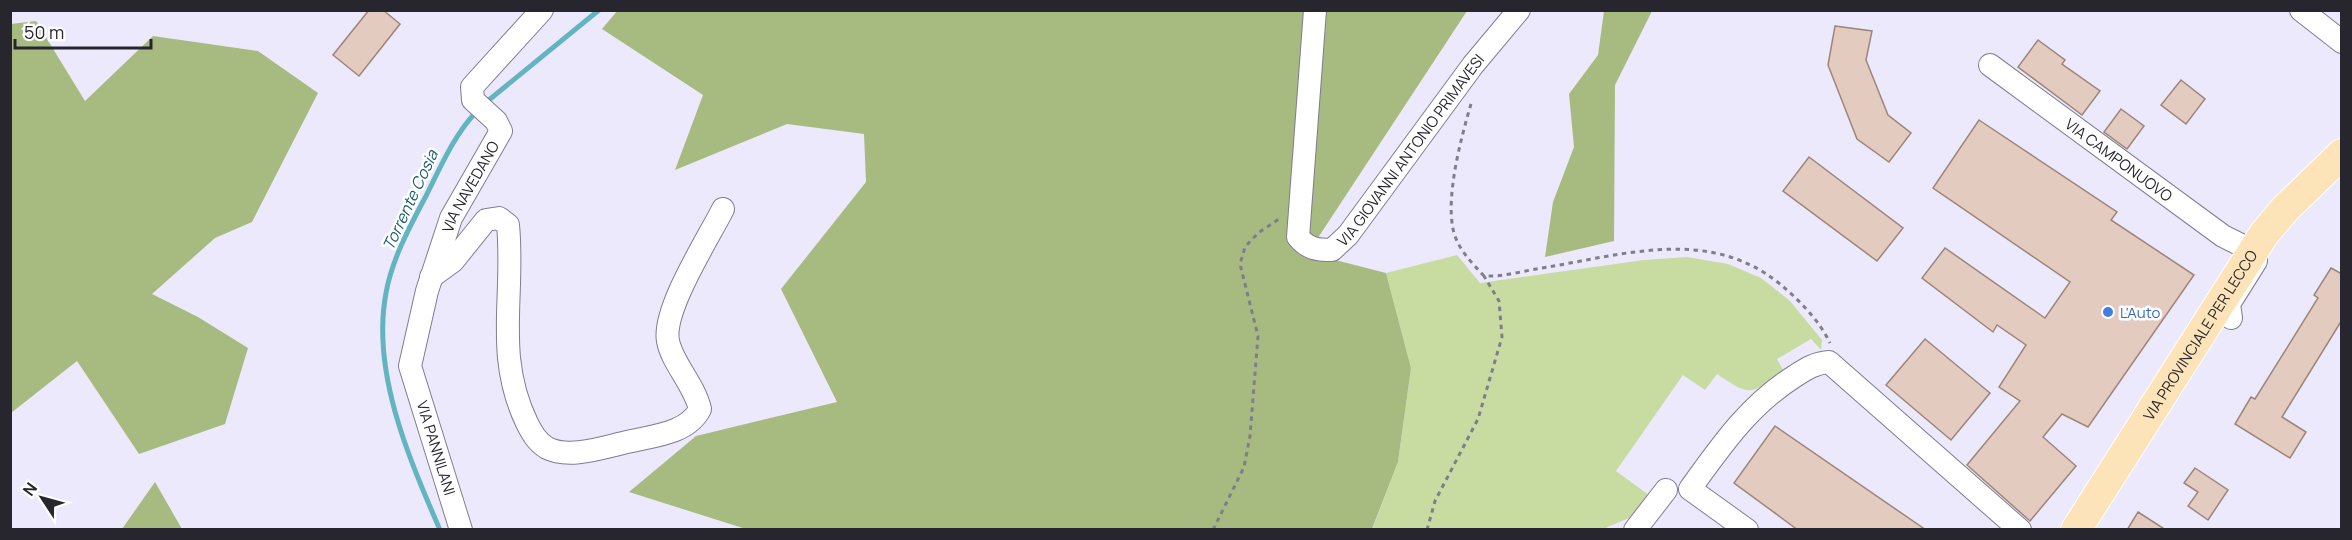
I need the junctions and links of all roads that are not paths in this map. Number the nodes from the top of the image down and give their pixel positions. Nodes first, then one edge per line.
1 (542, 10) edge
2 (1315, 10) edge
3 (1519, 10) edge
4 (2301, 10) edge
5 (2342, 42) edge
6 (1990, 65) dead end
7 (2342, 154) edge
8 (2342, 179) edge
9 (723, 209) dead end
10 (2253, 251) junction
11 (431, 277) junction
12 (2230, 318) junction
13 (410, 366) joint
14 (1666, 490) dead end
15 (2087, 528) edge
16 (461, 530) edge
17 (1635, 530) edge
18 (1746, 530) edge
19 (2020, 530) edge

1 - 11 street, VIA NAVEDANO
2 - 3 street, VIA GIOVANNI ANTONIO PRIMAVESI
4 - 5 street
6 - 10 street, VIA CAMPONUOVO
7 - 10 main road, VIA PROVINCIALE PER LECCO
8 - 12 main road, VIA PROVINCIALE PER LECCO
9 - 11 street
10 - 12 street
10 - 15 main road, VIA PROVINCIALE PER LECCO
11 - 13 street, VIA NAVEDANO
12 - 15 main road, VIA PROVINCIALE PER LECCO
13 - 16 street, VIA PANNILANI
14 - 17 street
18 - 19 street

